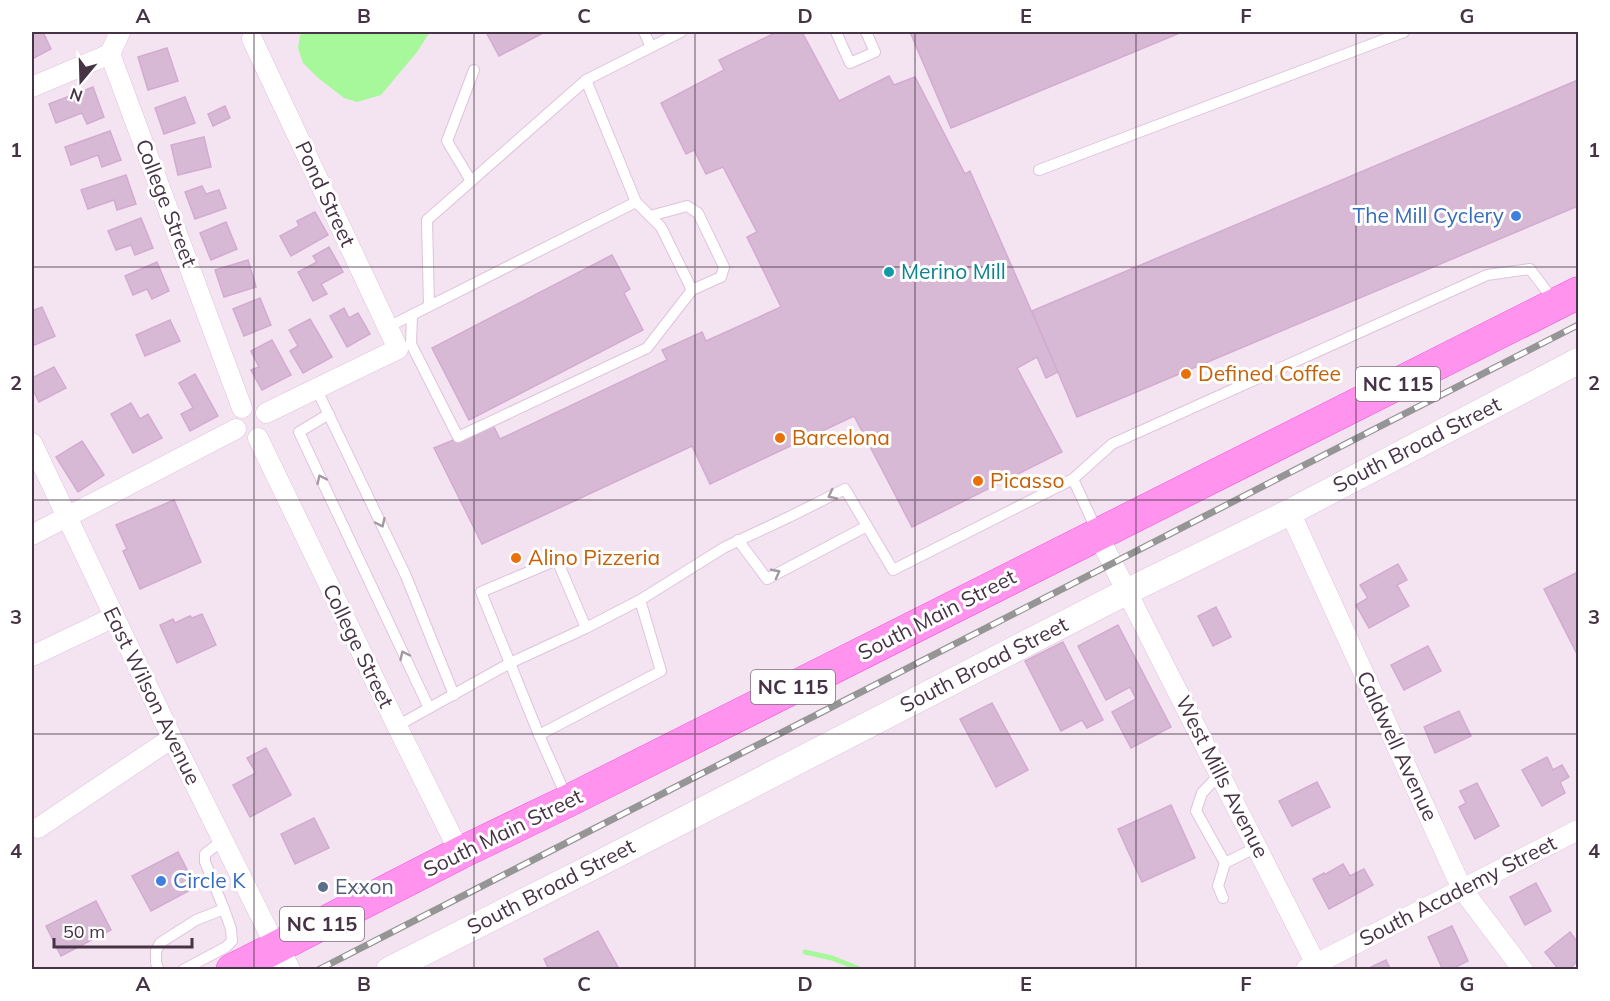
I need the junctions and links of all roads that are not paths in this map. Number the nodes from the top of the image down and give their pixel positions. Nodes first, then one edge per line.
1 (120, 32) edge
2 (644, 32) edge
3 (681, 32) edge
4 (836, 32) edge
5 (866, 32) edge
6 (1404, 32) edge
7 (252, 39) dead end
8 (651, 47) junction
9 (110, 54) junction
10 (474, 70) dead end
11 (586, 80) junction
12 (32, 87) edge
13 (1039, 170) dead end
14 (471, 181) junction
15 (636, 202) junction
16 (650, 216) junction
17 (692, 290) junction
18 (1567, 299) edge
19 (429, 306) junction
20 (412, 315) junction
21 (388, 327) junction
22 (405, 346) junction
23 (1578, 361) edge
24 (316, 388) junction
25 (242, 408) junction
26 (266, 413) junction
27 (329, 414) junction
28 (236, 429) junction
29 (258, 438) junction
30 (32, 443) edge
31 (1073, 479) junction
32 (1290, 512) junction
33 (66, 517) junction
34 (867, 526) junction
35 (32, 535) edge
36 (1098, 535) junction
37 (738, 540) junction
38 (1128, 591) junction
39 (640, 600) junction
40 (114, 617) junction
41 (586, 628) junction
42 (32, 656) edge
43 (510, 663) junction
44 (454, 694) junction
45 (429, 708) junction
46 (397, 726) junction
47 (539, 735) junction
48 (172, 738) junction
49 (1220, 774) junction
50 (568, 801) junction
51 (38, 828) dead end
52 (1578, 830) edge
53 (223, 840) junction
54 (1257, 847) junction
55 (460, 853) junction
56 (1225, 863) junction
57 (1462, 889) junction
58 (1223, 898) dead end
59 (224, 909) junction
60 (281, 958) edge
61 (1310, 967) edge
62 (159, 969) edge
63 (183, 969) edge
64 (232, 969) edge
65 (389, 969) edge
66 (1523, 969) edge

1 - 9 street
2 - 8 lane
3 - 8 lane
4 - 5 lane
6 - 13 lane
7 - 21 street, Pond Street
8 - 11 lane
9 - 12 street
9 - 25 street, College Street
10 - 14 lane
11 - 14 lane
11 - 15 lane
14 - 19 lane
15 - 16 lane
15 - 19 lane
16 - 17 lane
16 - 17 lane
17 - 22 lane
18 - 31 lane
18 - 36 main road, South Main Street / NC 115
19 - 20 lane
20 - 21 lane
20 - 22 lane
21 - 22 street, Pond Street
22 - 24 street
23 - 32 street, South Broad Street
24 - 26 street
24 - 27 lane
25 - 26 street
25 - 28 street
26 - 29 street
27 -> 44 lane
45 -> 27 lane
28 - 29 street
28 - 33 street
29 - 46 street, College Street
30 - 33 street, East Wilson Avenue
31 - 34 lane
31 - 36 lane
32 - 38 street, South Broad Street
32 - 57 street, Caldwell Avenue
33 - 35 street
33 - 40 street, East Wilson Avenue
34 -> 37 lane
37 -> 34 lane
36 - 38 street, West Mills Avenue
36 - 50 main road, South Main Street / NC 115
37 - 39 lane
38 - 49 street, West Mills Avenue
38 - 65 street, South Broad Street
39 - 41 lane
39 - 47 lane
40 - 42 street
40 - 48 street, East Wilson Avenue
41 - 43 lane
41 - 43 lane
43 - 44 lane
43 - 47 lane
44 - 45 lane
45 - 46 lane
46 - 55 street, College Street
47 - 50 lane
48 - 51 street
48 - 53 street, East Wilson Avenue
49 - 54 street, West Mills Avenue
49 - 56 lane
50 - 55 main road, South Main Street / NC 115
52 - 57 street, South Academy Street
53 - 59 lane
53 - 60 street, East Wilson Avenue
54 - 56 lane
54 - 61 street, West Mills Avenue
55 - 60 main road, South Main Street / NC 115
56 - 58 lane
57 - 61 street, South Academy Street
57 - 66 street, Caldwell Avenue
59 - 62 lane
59 - 63 lane
60 - 64 main road, South Main Street / NC 115

